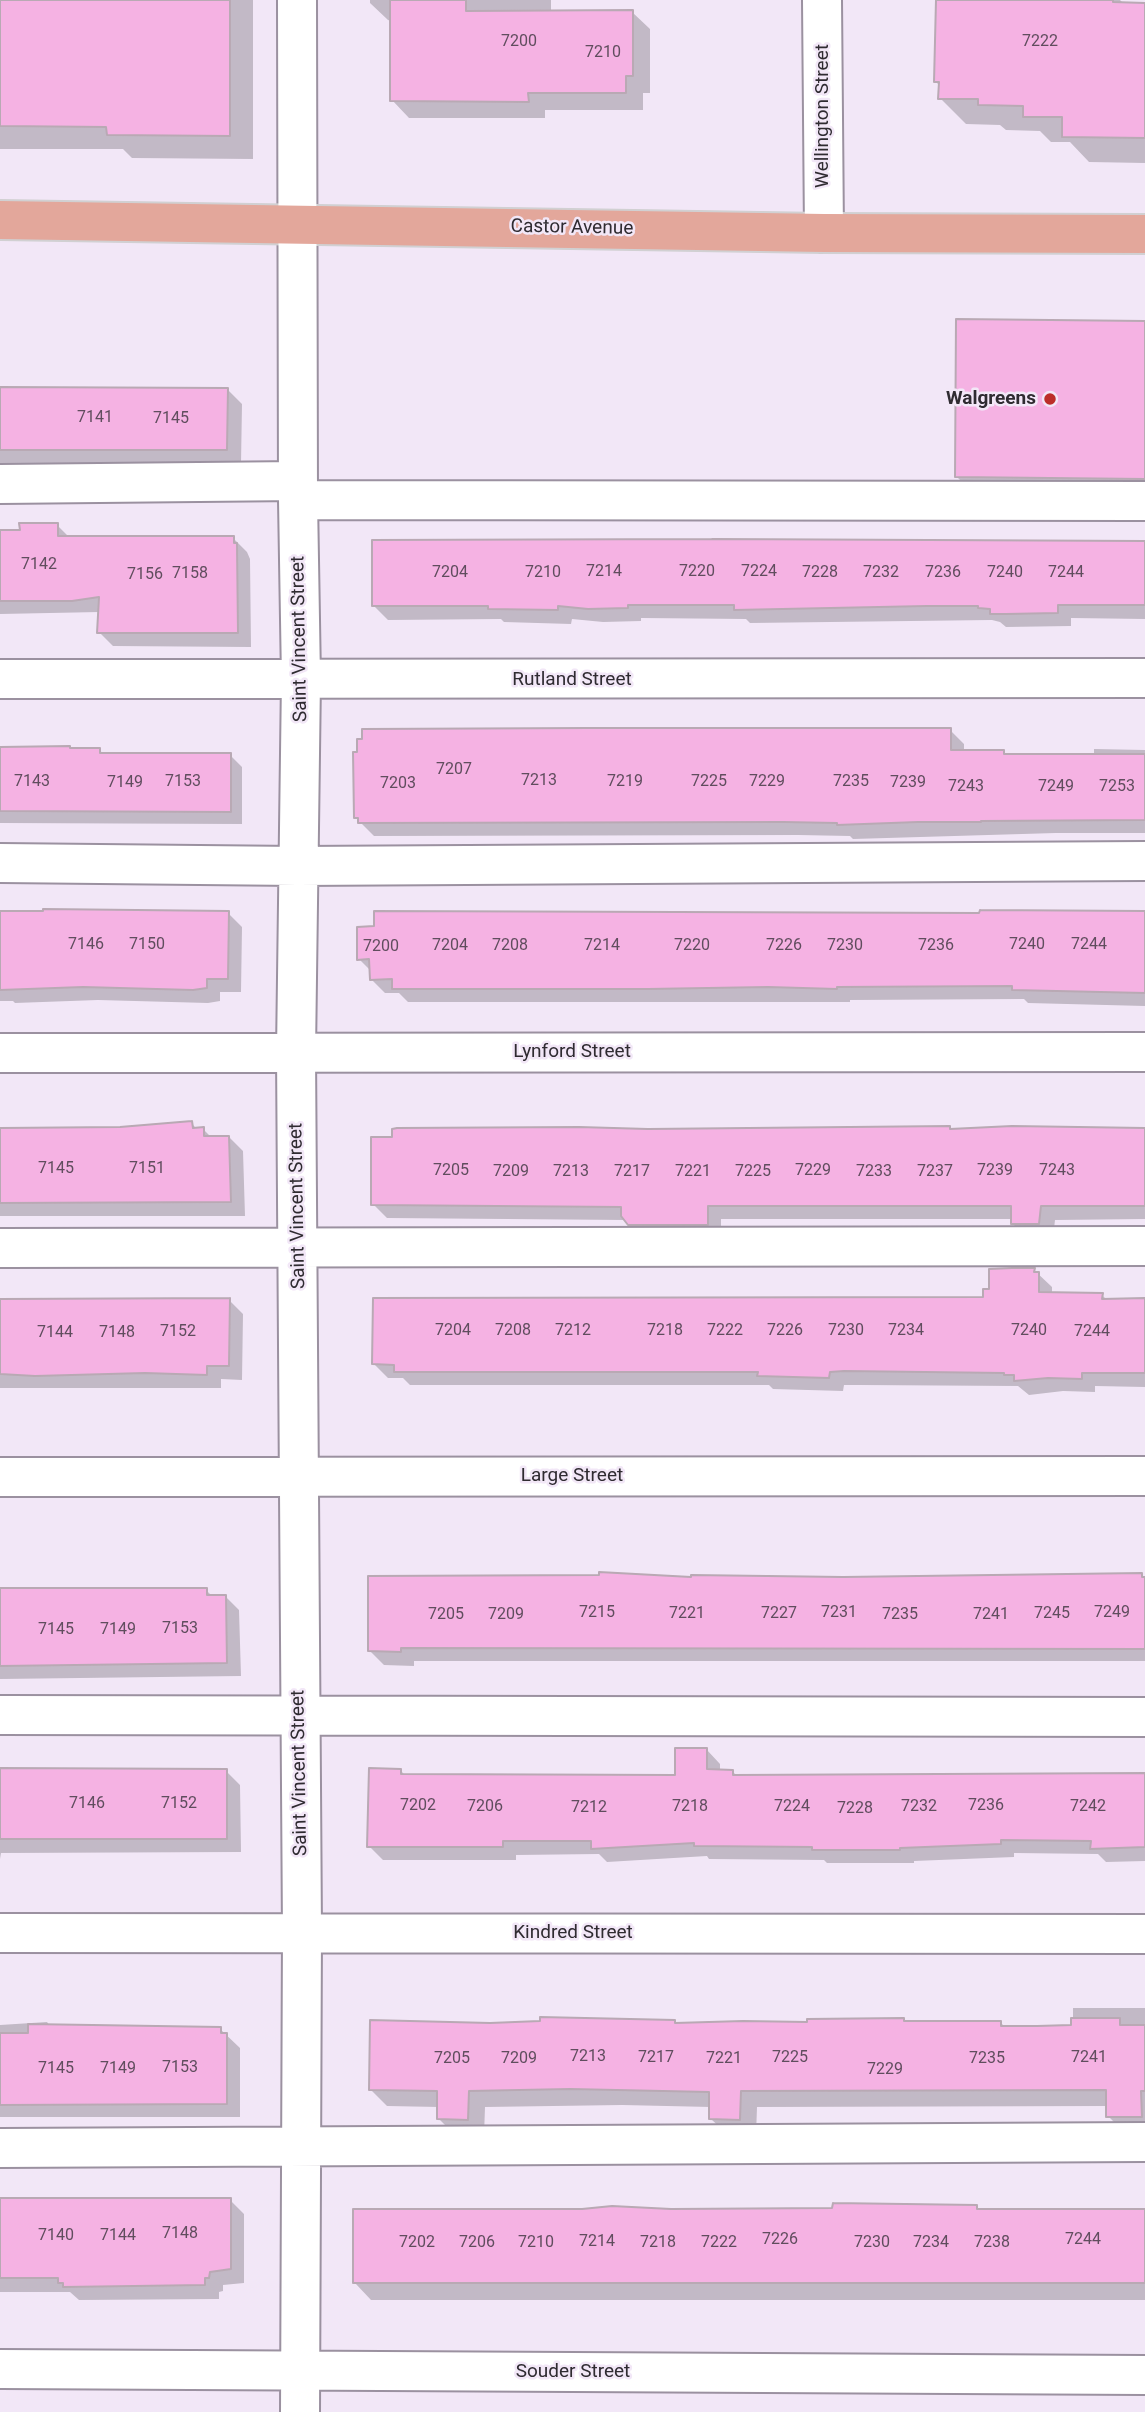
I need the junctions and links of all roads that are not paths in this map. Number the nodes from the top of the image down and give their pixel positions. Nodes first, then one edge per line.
1 (297, 0) edge
2 (822, 0) edge
3 (0, 220) edge
4 (298, 224) junction
5 (824, 233) junction
6 (1145, 234) edge
7 (0, 484) edge
8 (298, 490) junction
9 (1145, 501) edge
10 (1145, 678) edge
11 (0, 679) edge
12 (301, 679) junction
13 (1145, 861) edge
14 (0, 863) edge
15 (298, 866) junction
16 (296, 1052) junction
17 (1145, 1052) edge
18 (0, 1053) edge
19 (1145, 1246) edge
20 (0, 1248) edge
21 (299, 1248) junction
22 (299, 1476) junction
23 (1145, 1476) edge
24 (0, 1477) edge
25 (0, 1715) edge
26 (299, 1716) junction
27 (1145, 1717) edge
28 (302, 1932) junction
29 (0, 1933) edge
30 (1145, 1934) edge
31 (1145, 2142) edge
32 (299, 2145) junction
33 (0, 2148) edge
34 (0, 2369) edge
35 (300, 2370) junction
36 (1145, 2375) edge
37 (300, 2412) edge

1 - 4 street, Saint Vincent Street
2 - 5 street, Wellington Street
3 - 4 main road, Castor Avenue
4 - 5 main road, Castor Avenue
4 - 8 street, Saint Vincent Street
5 - 6 main road, Castor Avenue
7 - 8 street
8 - 9 street
8 - 12 street, Saint Vincent Street
10 - 12 street, Rutland Street
11 - 12 street, Rutland Street
12 - 15 street, Saint Vincent Street
13 - 15 street
14 - 15 street
15 - 16 street, Saint Vincent Street
16 - 17 street, Lynford Street
16 - 18 street, Lynford Street
16 - 21 street, Saint Vincent Street
19 - 21 street
20 - 21 street
21 - 22 street, Saint Vincent Street
22 - 23 street, Large Street
22 - 24 street, Large Street
22 - 26 street, Saint Vincent Street
25 - 26 street
26 - 27 street
26 - 28 street, Saint Vincent Street
28 - 29 street, Kindred Street
28 - 30 street, Kindred Street
28 - 32 street, Saint Vincent Street
31 - 32 street
32 - 33 street
32 - 35 street, Saint Vincent Street
34 - 35 street, Souder Street
35 - 36 street, Souder Street
35 - 37 street, Saint Vincent Street

